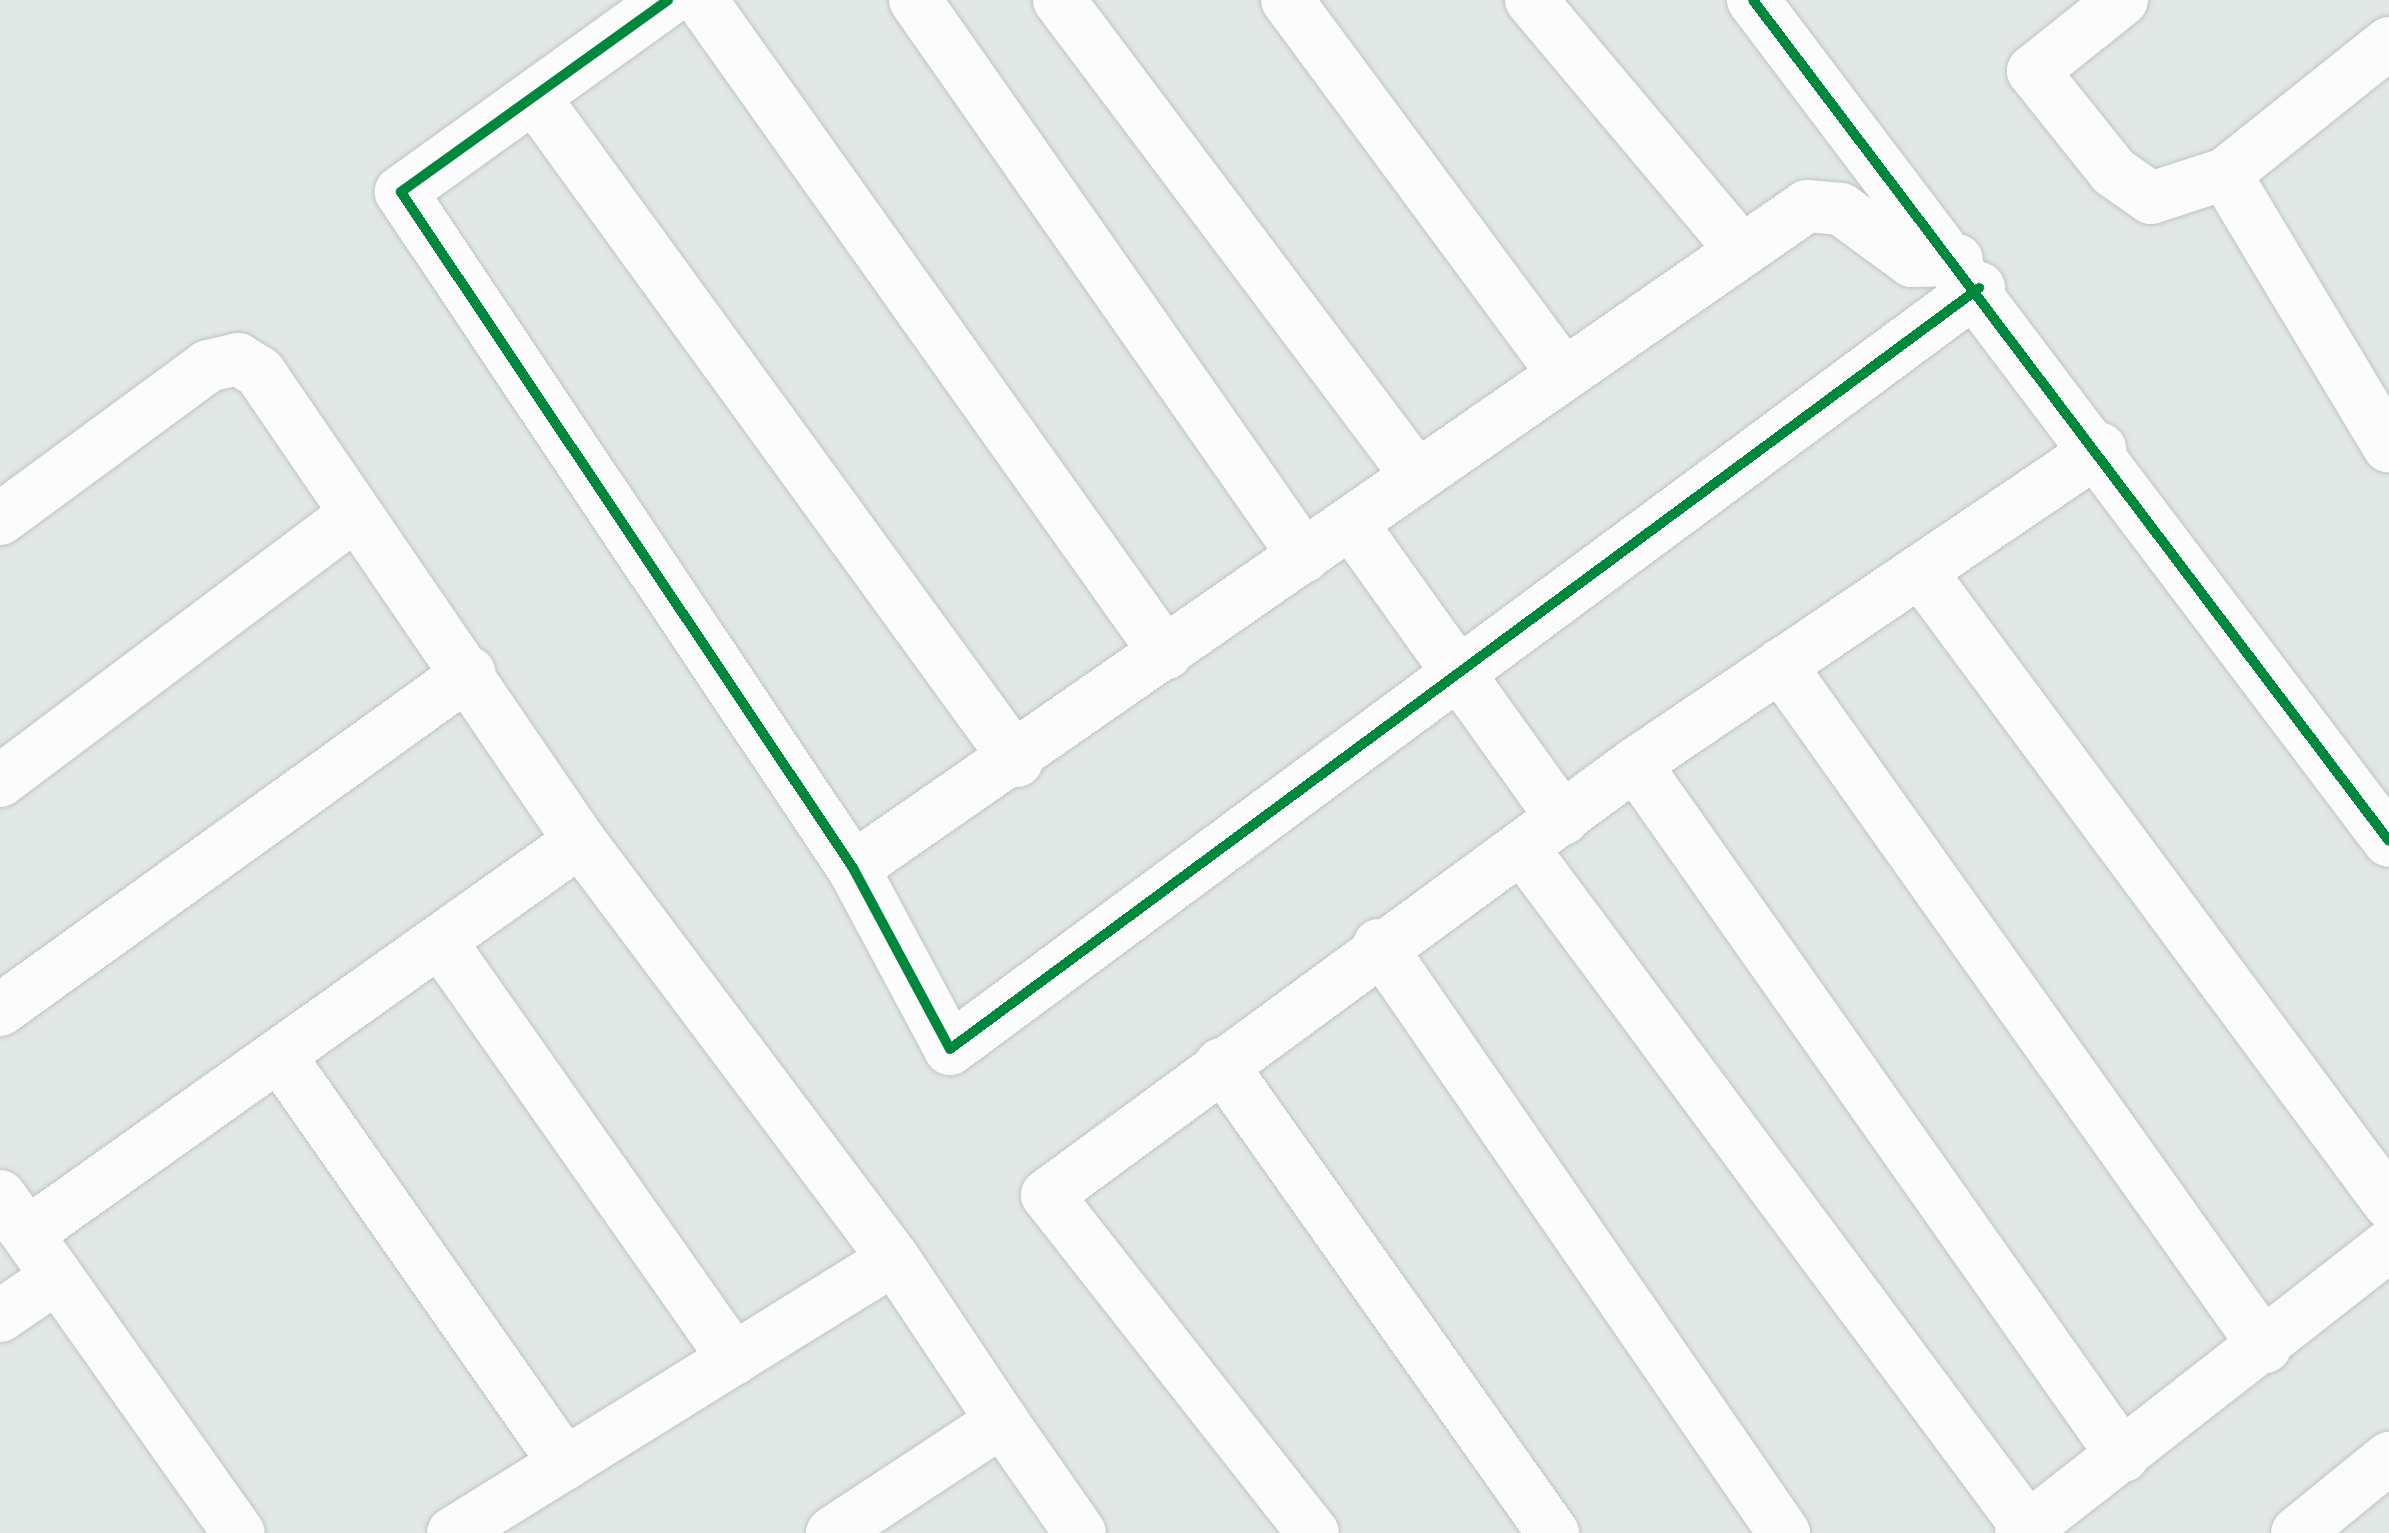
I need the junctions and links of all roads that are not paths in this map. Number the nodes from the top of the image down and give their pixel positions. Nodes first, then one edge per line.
1 (668, 0) edge
2 (701, 0) edge
3 (915, 0) edge
4 (1059, 0) edge
5 (1287, 0) edge
6 (1531, 0) edge
7 (1753, 0) edge
8 (2122, 0) edge
9 (2389, 43) edge
10 (534, 96) junction
11 (2225, 174) junction
12 (1738, 246) junction
13 (1968, 274) junction
14 (1562, 372) junction
15 (2380, 416) edge
16 (2100, 449) junction
17 (1417, 476) junction
18 (355, 514) junction
19 (0, 518) edge
20 (1350, 523) junction
21 (1304, 556) junction
22 (1920, 571) junction
23 (1166, 654) junction
24 (1780, 665) junction
25 (468, 673) junction
26 (1454, 676) junction
27 (1017, 761) junction
28 (1635, 764) junction
29 (0, 781) edge
30 (1543, 834) junction
31 (580, 841) junction
32 (2389, 841) edge
33 (853, 868) junction
34 (440, 942) junction
35 (1379, 945) junction
36 (0, 1010) edge
37 (279, 1055) junction
38 (1221, 1064) junction
39 (2389, 1203) edge
40 (14, 1214) edge
41 (2389, 1246) edge
42 (894, 1259) junction
43 (57, 1277) junction
44 (0, 1316) edge
45 (2265, 1348) junction
46 (734, 1359) junction
47 (1002, 1421) junction
48 (2123, 1456) junction
49 (2389, 1458) edge
50 (565, 1464) junction
51 (2025, 1530) edge
52 (239, 1533) edge
53 (453, 1533) edge
54 (832, 1533) edge
55 (1080, 1533) edge
56 (1313, 1533) edge
57 (1554, 1533) edge
58 (1784, 1533) edge
59 (2296, 1533) edge

1 - 10 street
2 - 23 street
3 - 21 street
4 - 17 street
5 - 14 street
6 - 12 street
7 - 13 street
8 - 11 street
9 - 11 street
10 - 27 street
10 - 33 street
11 - 15 street
12 - 13 street
12 - 14 street
13 - 16 street
13 - 26 street
14 - 17 street
16 - 22 street
16 - 32 street
17 - 20 street
18 - 19 street
18 - 25 street
18 - 29 street
20 - 21 street
20 - 26 street
21 - 23 street
22 - 24 street
22 - 39 street
23 - 27 street
24 - 28 street
24 - 45 street
25 - 31 street
25 - 36 street
26 - 30 street
26 - 33 street
27 - 33 street
28 - 30 street
28 - 48 street
30 - 35 street
30 - 51 street
31 - 34 street
31 - 42 street
34 - 37 street
34 - 46 street
35 - 38 street
35 - 58 street
37 - 40 street
37 - 50 street
38 - 56 street
38 - 57 street
40 - 43 street
41 - 45 street
42 - 46 street
42 - 47 street
43 - 44 street
43 - 52 street
45 - 48 street
46 - 50 street
47 - 54 street
47 - 55 street
48 - 51 street
49 - 59 street
50 - 53 street

